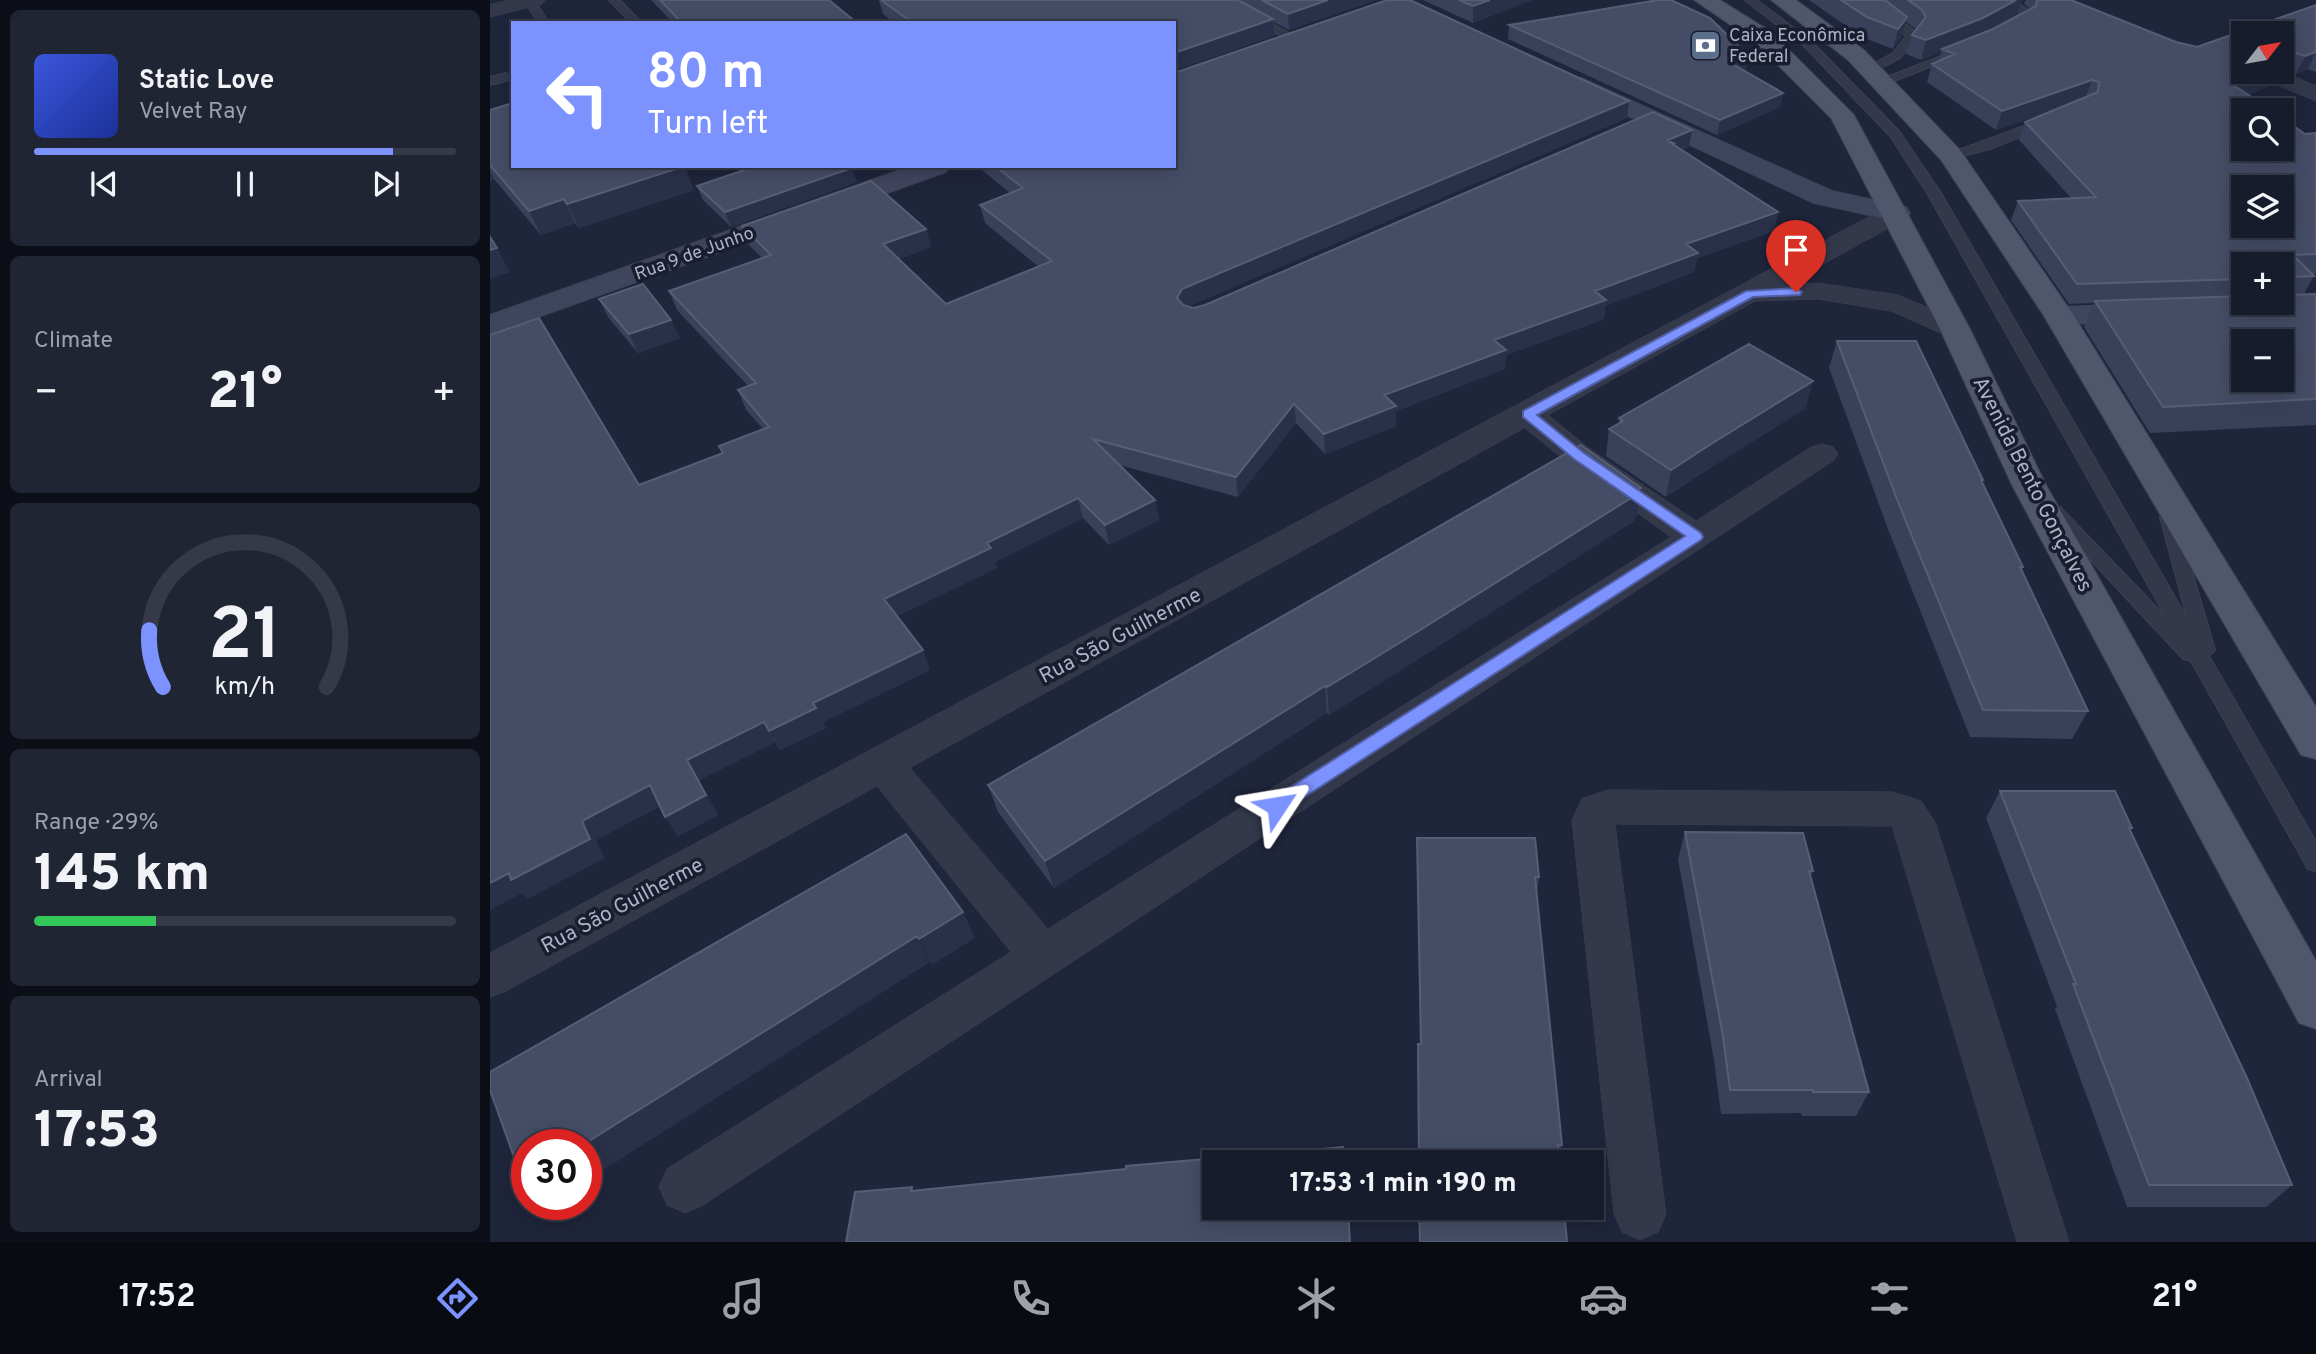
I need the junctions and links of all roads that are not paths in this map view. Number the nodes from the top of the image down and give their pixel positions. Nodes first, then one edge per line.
1 (532, 0) edge
2 (614, 0) edge
3 (1219, 0) edge
4 (1705, 0) edge
5 (1750, 0) edge
6 (1782, 0) edge
7 (1863, 0) edge
8 (2006, 0) edge
9 (490, 11) edge
10 (543, 21) edge
11 (635, 21) edge
12 (1318, 31) edge
13 (2004, 31) edge
14 (1294, 39) junction
15 (1970, 47) edge
16 (1270, 48) edge
17 (506, 76) dead end
18 (1875, 76) junction
19 (1564, 77) edge
20 (490, 81) edge
21 (2294, 84) edge
22 (2316, 93) edge
23 (2063, 115) edge
24 (1652, 117) junction
25 (1628, 128) edge
26 (1951, 155) junction
27 (931, 168) edge
28 (1896, 213) junction
29 (1751, 293) junction
30 (2167, 312) edge
31 (2059, 316) junction
32 (490, 325) edge
33 (1955, 329) junction
34 (1527, 414) junction
35 (1822, 454) dead end
36 (2159, 482) junction
37 (2029, 485) junction
38 (1696, 537) junction
39 (2213, 678) junction
40 (2316, 743) edge
41 (882, 764) junction
42 (2316, 862) edge
43 (1043, 957) junction
44 (490, 976) edge
45 (2316, 1007) edge
46 (685, 1187) dead end
47 (1640, 1214) dead end
48 (2043, 1242) edge

1 - 9 street
1 - 10 lane
2 - 11 lane
3 - 14 lane
4 - 28 main road, Avenida Bento Gonçalves
5 - 39 lane
6 - 18 main road
7 - 18 lane
8 - 13 lane
12 - 14 street
14 - 16 street
15 - 18 lane
17 - 20 lane
18 - 26 main road
19 - 24 street
21 - 22 street
23 - 26 lane
24 - 25 street
24 - 28 street
26 - 31 main road
27 - 32 street, Rua 9 de Junho
28 - 29 street, Rua São Guilherme
28 - 33 main road, Avenida Bento Gonçalves
29 - 33 street, Rua São Guilherme
29 - 34 street, Rua São Guilherme
30 - 31 street
31 - 36 main road
33 - 37 main road, Avenida Bento Gonçalves
34 - 38 street
34 - 41 street, Rua São Guilherme
35 - 38 street
36 - 39 lane
36 - 40 main road
37 - 39 lane
37 - 45 main road, Avenida Bento Gonçalves
38 - 43 street
39 - 42 lane
41 - 43 street
41 - 44 street, Rua São Guilherme
43 - 46 street
47 - 48 street

